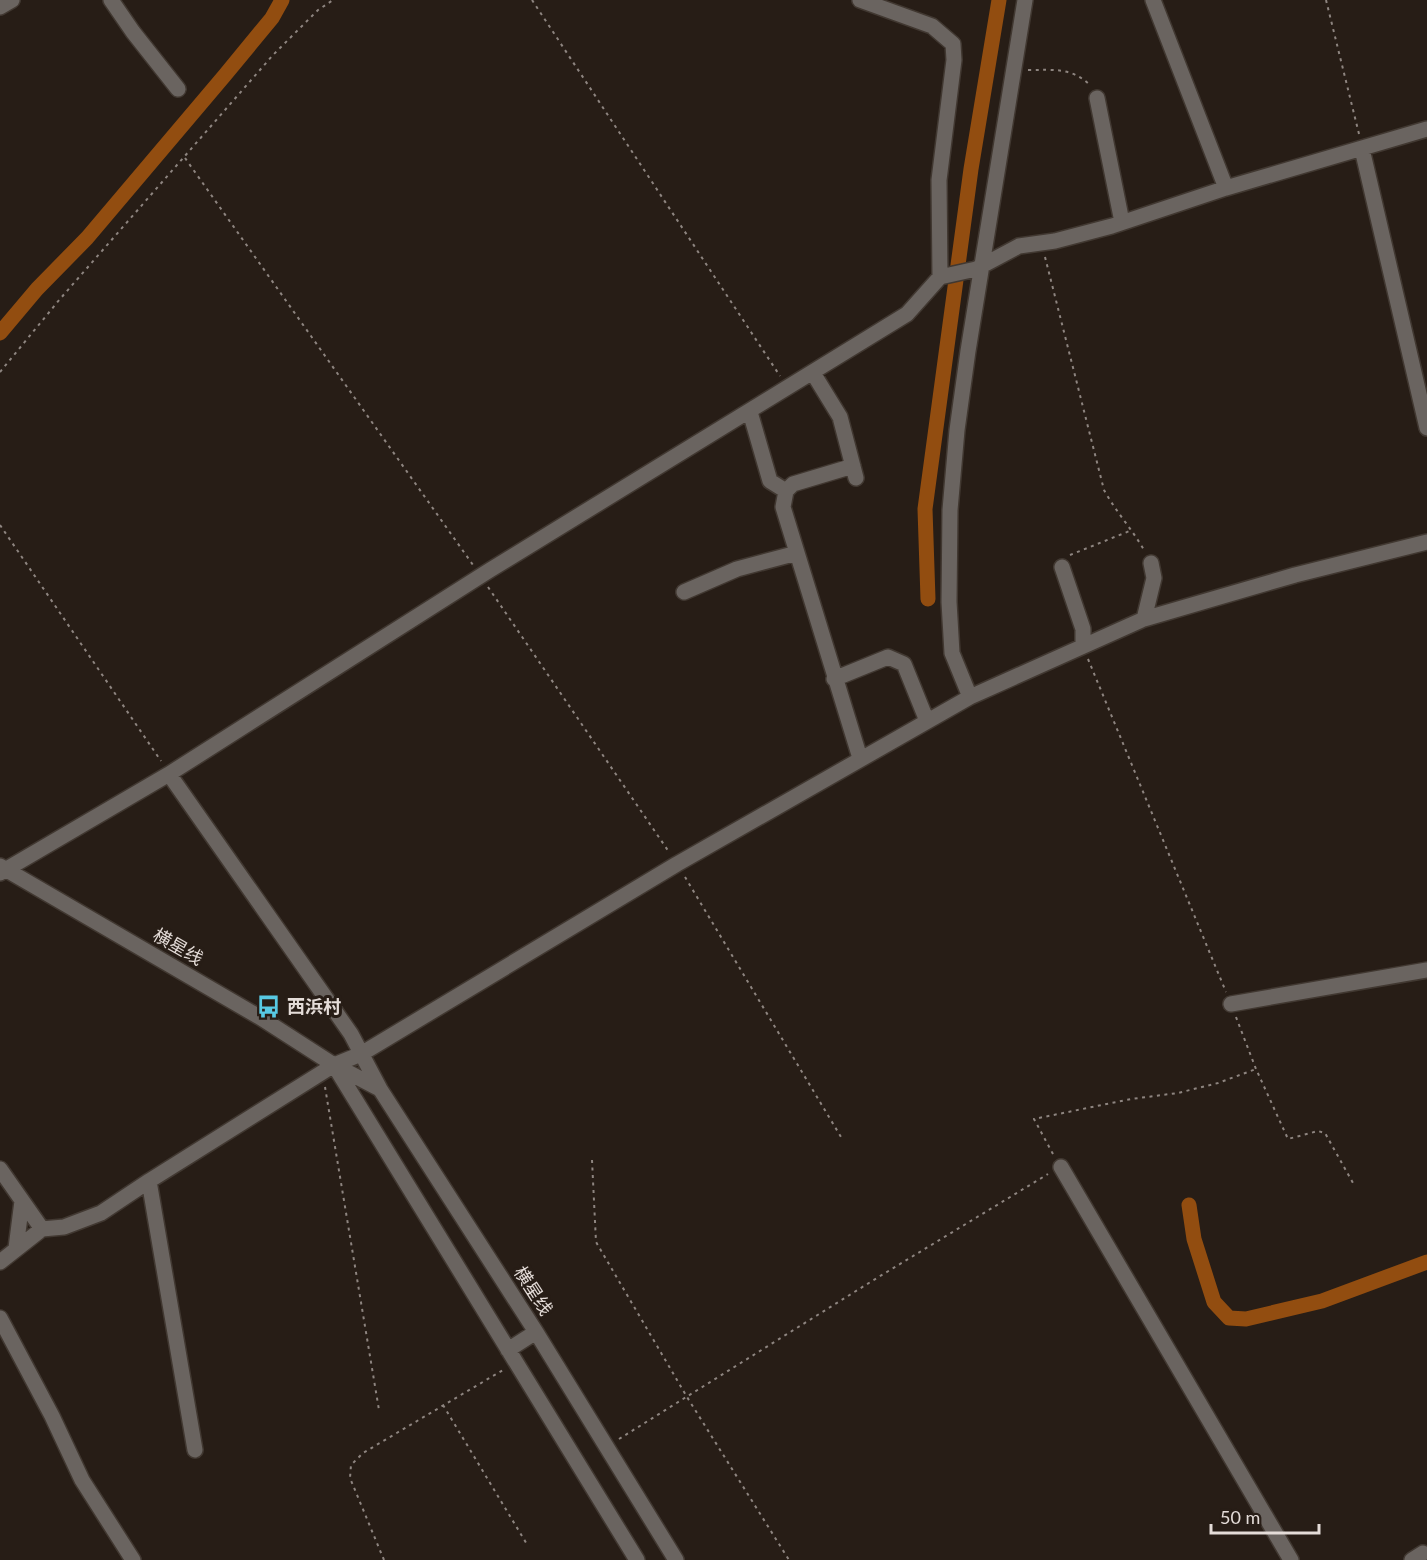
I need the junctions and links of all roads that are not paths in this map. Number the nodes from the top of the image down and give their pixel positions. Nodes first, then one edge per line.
1 (12, 0) edge
2 (111, 0) edge
3 (860, 0) edge
4 (1025, 0) edge
5 (1153, 0) edge
6 (0, 7) edge
7 (907, 8) edge
8 (178, 89) dead end
9 (1097, 98) road end
10 (1427, 129) edge
11 (1362, 149) junction
12 (1226, 188) junction
13 (1122, 222) junction
14 (979, 267) junction
15 (940, 277) junction
16 (813, 373) junction
17 (750, 412) junction
18 (1427, 428) edge
19 (786, 491) junction
20 (1427, 542) edge
21 (797, 553) junction
22 (1151, 564) road end
23 (1062, 567) road end
24 (684, 592) dead end
25 (1144, 619) junction
26 (1083, 646) junction
27 (834, 679) junction
28 (970, 697) junction
29 (927, 721) junction
30 (860, 758) junction
31 (169, 774) junction
32 (2, 869) edge
33 (1427, 970) edge
34 (1231, 1004) road end
35 (361, 1054) junction
36 (328, 1069) junction
37 (380, 1089) junction
38 (1061, 1167) road end
39 (0, 1169) edge
40 (149, 1181) junction
41 (22, 1201) junction
42 (42, 1229) junction
43 (16, 1248) junction
44 (0, 1262) edge
45 (0, 1318) edge
46 (536, 1332) junction
47 (512, 1356) junction
48 (195, 1449) dead end
49 (133, 1560) edge
50 (637, 1560) edge
51 (676, 1560) edge
52 (1291, 1560) edge

1 - 6 street
2 - 8 street
3 - 7 street
4 - 14 street
5 - 12 street
7 - 15 street
9 - 13 street
10 - 11 street
11 - 12 street
11 - 18 street
12 - 13 street
13 - 14 street
14 - 15 street
14 - 28 street
15 - 16 street
16 - 17 street
16 - 19 street
17 - 19 street
17 - 31 street
19 - 21 street
20 - 25 street
21 - 24 street
21 - 27 street
22 - 25 street
23 - 26 street
25 - 26 street
26 - 28 street
27 - 29 street
27 - 30 street
28 - 29 street
29 - 30 street
30 - 35 street
31 - 32 street
31 - 35 street
32 - 36 street, 横星线
33 - 34 street
35 - 36 street
35 - 37 street
36 - 37 street, 横星线
36 - 40 street
36 - 47 street, 横星线
37 - 46 street, 横星线
38 - 52 street
39 - 41 street
40 - 42 street
40 - 48 street
41 - 42 street
41 - 43 street
42 - 43 street
43 - 44 street
45 - 49 street
46 - 47 street
46 - 51 street, 横星线
47 - 50 street, 横星线

